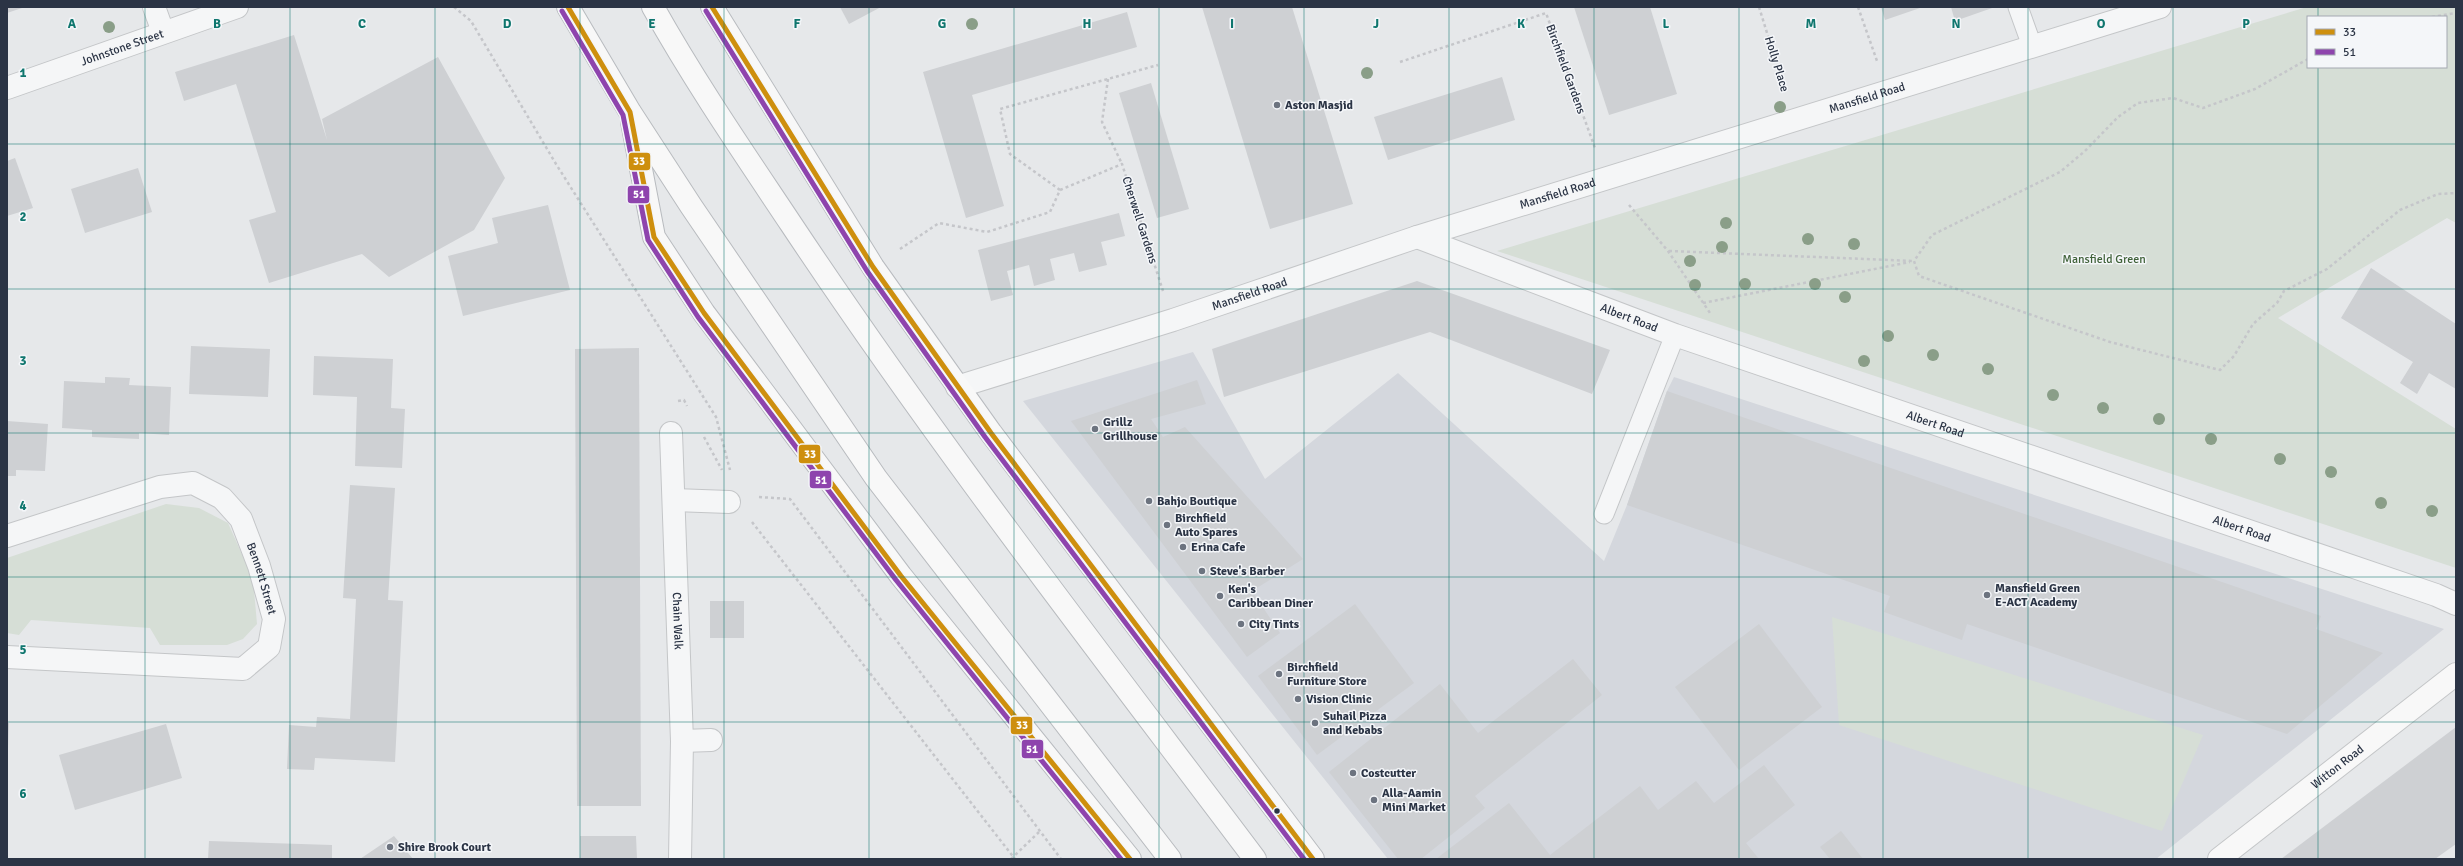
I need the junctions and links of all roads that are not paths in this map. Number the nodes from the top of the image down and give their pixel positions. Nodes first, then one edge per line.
1 (154, 7) edge
2 (237, 7) edge
3 (568, 7) edge
4 (653, 7) edge
5 (712, 7) edge
6 (2018, 7) edge
7 (2160, 7) edge
8 (163, 32) junction
9 (2032, 46) junction
10 (7, 88) edge
11 (630, 112) junction
12 (1417, 237) junction
13 (1675, 335) junction
14 (957, 387) junction
15 (671, 433) dead end
16 (674, 500) junction
17 (729, 502) dead end
18 (1604, 514) dead end
19 (7, 536) edge
20 (2456, 604) edge
21 (7, 657) edge
22 (2456, 674) edge
23 (711, 740) dead end
24 (682, 741) junction
25 (680, 859) edge
26 (1130, 859) edge
27 (1170, 859) edge
28 (1255, 859) edge
29 (1313, 859) edge
30 (2219, 859) edge

1 - 8 street
2 - 8 street, Johnstone Street
3 - 11 main road
4 - 28 main road
5 - 14 main road
6 - 9 lane
7 - 9 street, Mansfield Road
8 - 10 street, Johnstone Street
9 - 12 street, Mansfield Road
11 - 26 main road
11 - 27 main road
12 - 13 street, Albert Road
12 - 14 street, Mansfield Road
13 - 18 lane
13 - 20 street, Albert Road
14 - 29 main road
15 - 16 street, Chain Walk
16 - 17 street
16 - 24 street, Chain Walk
19 - 21 street, Bennett Street
22 - 30 main road, Witton Road
23 - 24 street
24 - 25 street, Chain Walk

